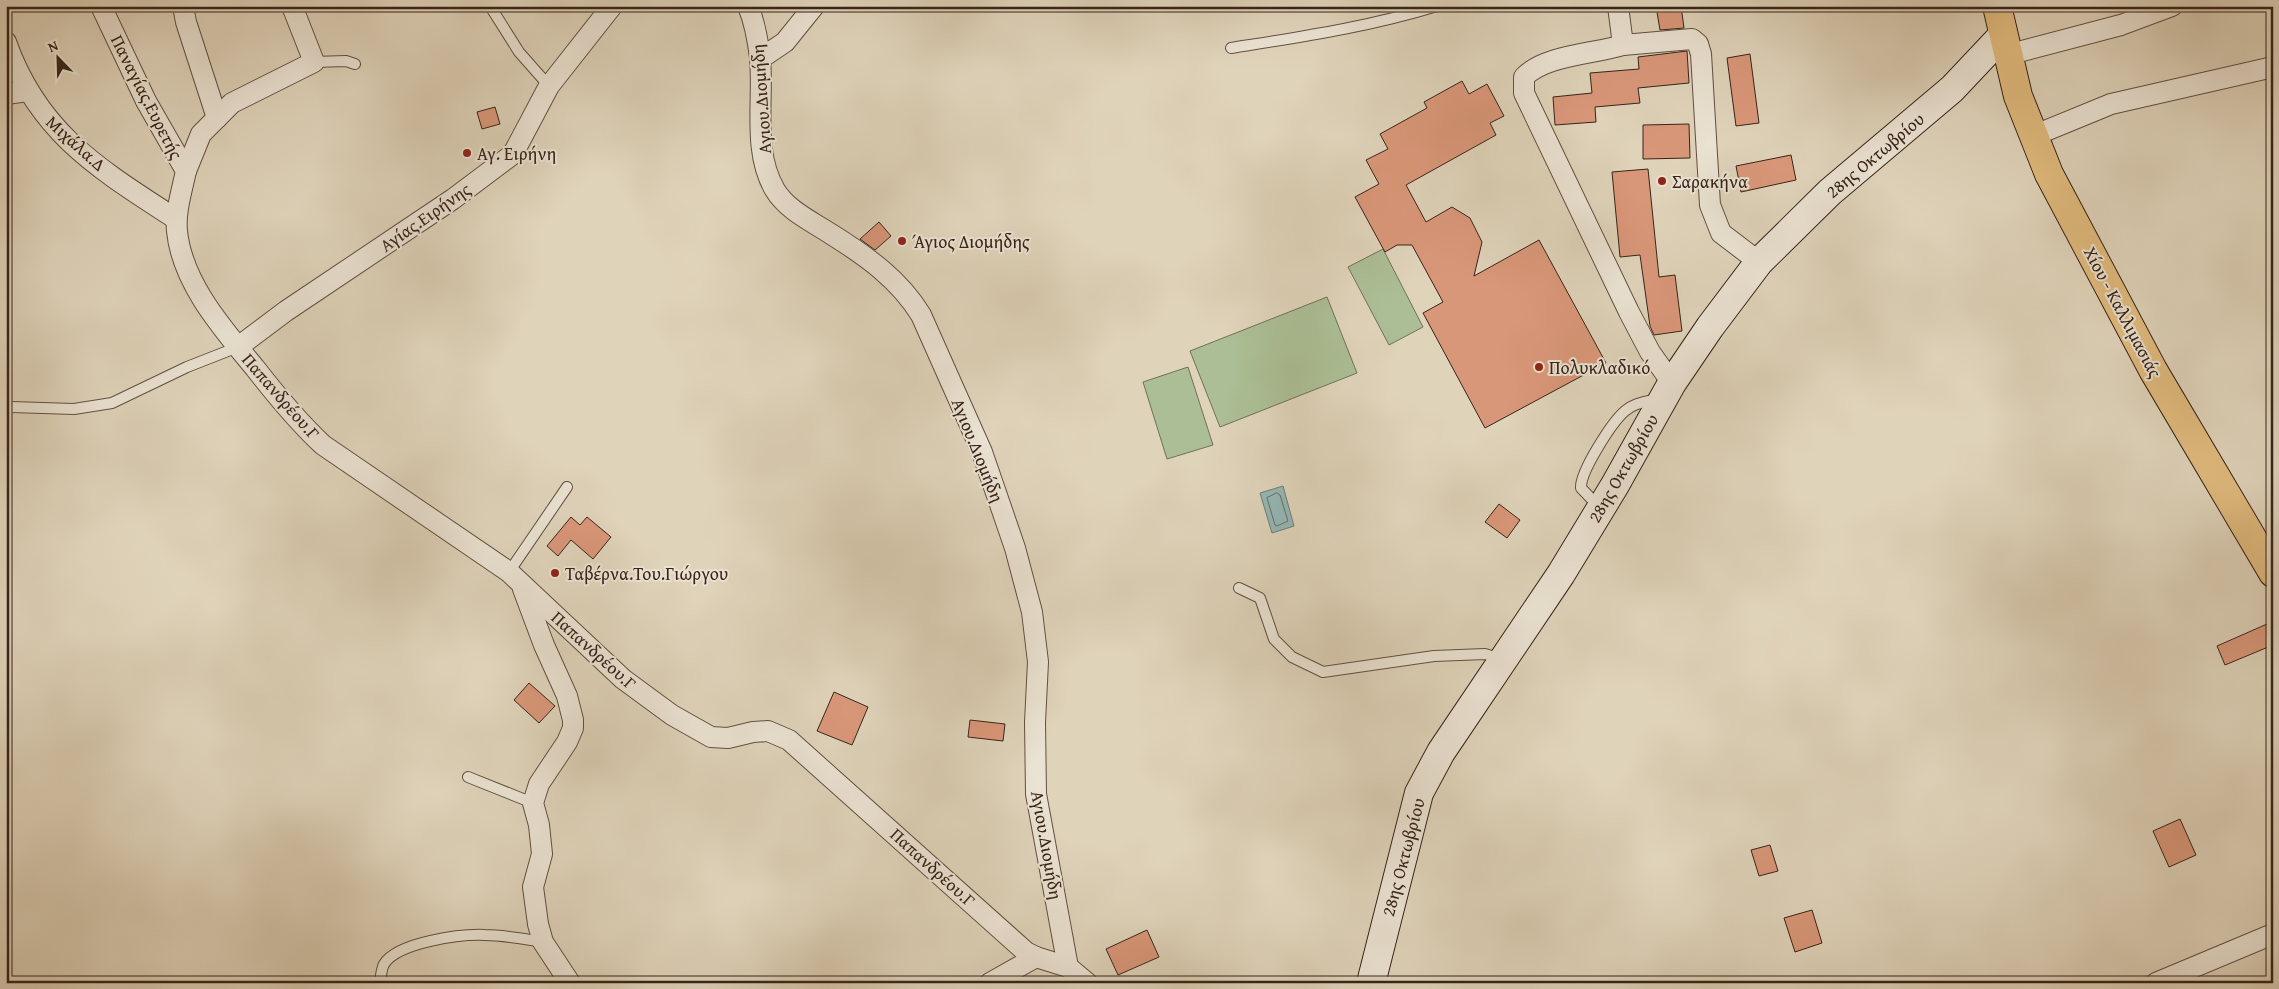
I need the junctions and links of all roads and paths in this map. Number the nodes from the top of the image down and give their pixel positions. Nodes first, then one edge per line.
1 (101, 6) edge
2 (183, 6) edge
3 (292, 6) edge
4 (490, 6) edge
5 (612, 6) edge
6 (748, 6) edge
7 (814, 6) edge
8 (1437, 6) edge
9 (1618, 6) edge
10 (1997, 6) edge
11 (2172, 6) edge
12 (6, 42) edge
13 (1623, 45) junction
14 (2005, 46) junction
15 (1230, 48) dead end
16 (760, 59) junction
17 (314, 62) junction
18 (355, 64) dead end
19 (2273, 67) edge
20 (549, 86) junction
21 (28, 91) junction
22 (6, 94) edge
23 (217, 118) junction
24 (2033, 136) junction
25 (186, 171) junction
26 (176, 219) junction
27 (1760, 262) junction
28 (238, 347) junction
29 (1668, 390) junction
30 (11, 407) dead end
31 (567, 487) dead end
32 (2272, 570) edge
33 (515, 579) junction
34 (1239, 588) dead end
35 (1503, 660) junction
36 (468, 776) dead end
37 (532, 803) junction
38 (2273, 934) edge
39 (543, 942) junction
40 (1036, 957) junction
41 (1068, 967) junction
42 (380, 983) edge
43 (570, 983) edge
44 (990, 983) edge
45 (1087, 983) edge
46 (1371, 983) edge
47 (2156, 983) edge

1 - 25 street, Παναγίας.Ευρετής
2 - 23 street
3 - 17 street
4 - 20 lane
5 - 20 street, Αγίας.Ειρήνης
6 - 16 street, Αγιου.Διομήδη
7 - 16 street
8 - 15 lane
9 - 13 street
10 - 14 main road, Χίου - Καλλιμασιάς
11 - 14 street
12 - 21 street, Μιχάλα.Δ
13 - 27 street
13 - 29 street
14 - 24 main road, Χίου - Καλλιμασιάς
14 - 27 main road, 28ης Οκτωβρίου
16 - 41 street, Αγιου.Διομήδη
17 - 18 lane
17 - 23 street
19 - 24 street
20 - 28 street, Αγίας.Ειρήνης
21 - 22 street
21 - 26 street, Μιχάλα.Δ
23 - 25 street
24 - 32 main road, Χίου - Καλλιμασιάς
25 - 26 street, Παναγίας.Ευρετής
26 - 28 street, Παπανδρέου.Γ
27 - 29 main road, 28ης Οκτωβρίου
28 - 30 lane
28 - 33 street, Παπανδρέου.Γ
29 - 35 main road, 28ης Οκτωβρίου
31 - 33 lane
33 - 37 street
33 - 40 street, Παπανδρέου.Γ
34 - 35 lane
35 - 46 main road, 28ης Οκτωβρίου
36 - 37 lane
37 - 39 street
38 - 47 street
39 - 42 lane
39 - 43 street
40 - 41 street, Παπανδρέου.Γ
40 - 44 street
41 - 45 street, Παπανδρέου.Γ

